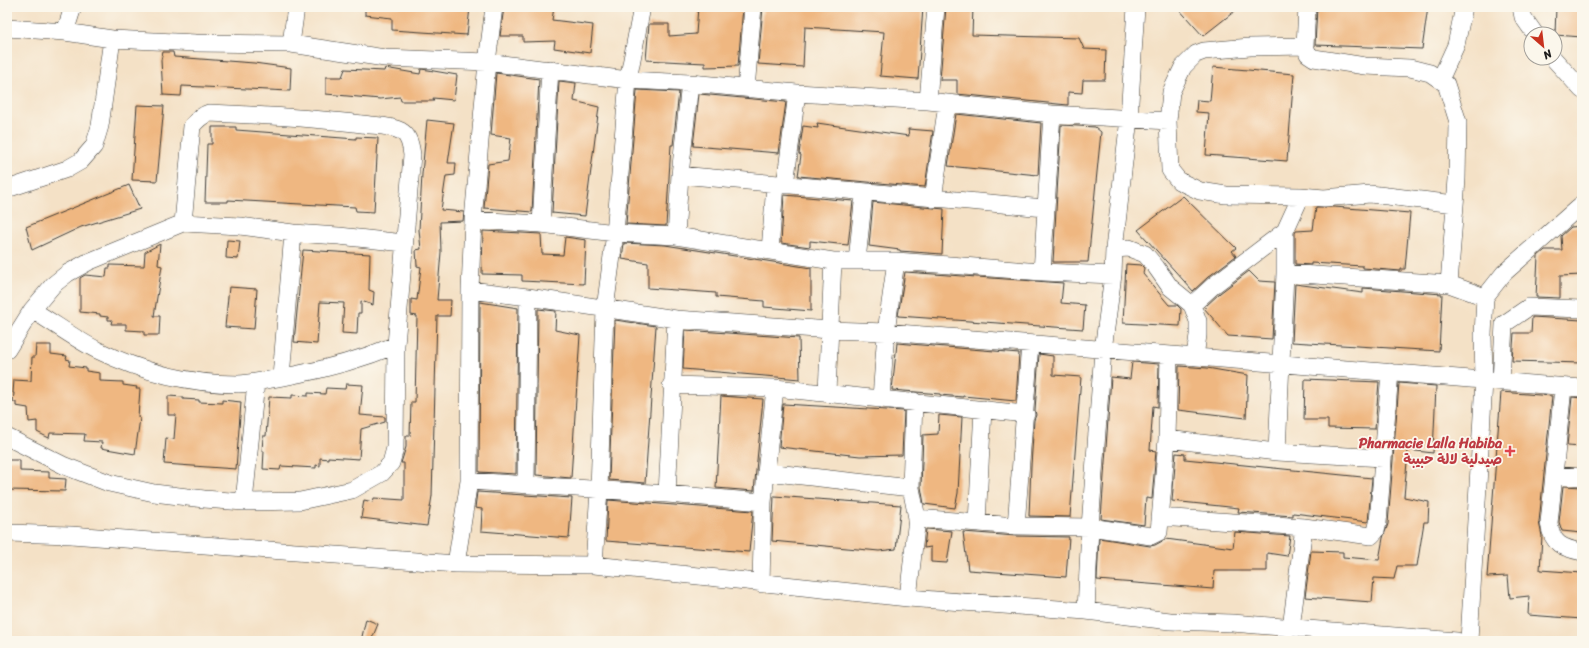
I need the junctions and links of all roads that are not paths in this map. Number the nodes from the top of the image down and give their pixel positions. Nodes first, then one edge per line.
1 (74, 7) edge
2 (296, 7) edge
3 (494, 7) edge
4 (642, 7) edge
5 (753, 7) edge
6 (936, 7) edge
7 (1136, 7) edge
8 (1307, 7) edge
9 (1464, 7) edge
10 (1521, 7) edge
11 (1530, 26) edge
12 (7, 28) edge
13 (65, 32) junction
14 (112, 39) junction
15 (291, 44) junction
16 (1305, 46) junction
17 (487, 62) junction
18 (1560, 66) edge
19 (550, 69) junction
20 (628, 80) junction
21 (1440, 80) junction
22 (690, 83) junction
23 (746, 89) junction
24 (1582, 90) edge
25 (796, 94) junction
26 (928, 102) junction
27 (947, 104) junction
28 (1052, 114) junction
29 (1129, 118) junction
30 (1168, 121) junction
31 (680, 175) junction
32 (780, 185) junction
33 (7, 189) edge
34 (864, 193) junction
35 (1301, 196) junction
36 (933, 199) junction
37 (1455, 204) junction
38 (1582, 204) edge
39 (1046, 208) junction
40 (472, 220) junction
41 (183, 223) junction
42 (541, 224) junction
43 (1285, 231) junction
44 (293, 233) junction
45 (615, 233) junction
46 (676, 236) junction
47 (404, 243) junction
48 (1114, 248) junction
49 (770, 251) junction
50 (833, 261) junction
51 (857, 261) junction
52 (896, 261) junction
53 (1042, 272) junction
54 (1285, 273) junction
55 (1114, 275) junction
56 (1449, 284) junction
57 (470, 290) junction
58 (528, 296) junction
59 (1485, 297) junction
60 (1192, 305) junction
61 (1582, 308) edge
62 (605, 309) junction
63 (32, 310) junction
64 (676, 319) junction
65 (830, 330) junction
66 (886, 332) junction
67 (1030, 344) junction
68 (396, 345) junction
69 (7, 350) edge
70 (1103, 350) junction
71 (1169, 355) junction
72 (1195, 357) junction
73 (1281, 364) junction
74 (1390, 372) junction
75 (281, 377) junction
76 (1484, 381) junction
77 (256, 382) junction
78 (1501, 382) junction
79 (672, 385) junction
80 (775, 388) junction
81 (1563, 388) junction
82 (1582, 388) edge
83 (826, 392) junction
84 (881, 398) junction
85 (914, 401) junction
86 (983, 409) junction
87 (1026, 414) junction
88 (7, 437) edge
89 (1167, 439) junction
90 (1277, 452) junction
91 (1384, 458) junction
92 (766, 472) junction
93 (1555, 475) junction
94 (1582, 477) edge
95 (469, 481) junction
96 (526, 484) junction
97 (911, 488) junction
98 (599, 490) junction
99 (667, 494) junction
100 (244, 502) junction
101 (763, 502) junction
102 (917, 518) junction
103 (1160, 518) junction
104 (977, 523) junction
105 (1016, 526) junction
106 (1090, 527) junction
107 (1304, 527) junction
108 (7, 533) edge
109 (1582, 552) edge
110 (456, 564) junction
111 (594, 565) junction
112 (762, 584) junction
113 (908, 598) junction
114 (1086, 611) junction
115 (1291, 628) junction
116 (1457, 641) edge
117 (1469, 641) edge

1 - 13 street
2 - 15 street
3 - 17 street
4 - 20 street
5 - 23 street
6 - 26 street
7 - 29 street
8 - 16 street
9 - 21 street
10 - 11 street
12 - 13 street
13 - 14 street
14 - 15 street
14 - 33 street
15 - 17 street
16 - 21 street
16 - 30 street
17 - 19 street
17 - 40 street
18 - 24 street
19 - 20 street
19 - 42 street
20 - 22 street
20 - 45 street
21 - 37 street
22 - 23 street
22 - 31 street
23 - 25 street
25 - 26 street
25 - 32 street
26 - 27 street
27 - 28 street
27 - 36 street
28 - 29 street
28 - 39 street
29 - 30 street
29 - 48 street
30 - 35 street
31 - 32 street
31 - 46 street
32 - 34 street
32 - 49 street
34 - 36 street
34 - 51 street
35 - 37 street
35 - 43 street
36 - 39 street
37 - 56 street
38 - 59 street
39 - 53 street
40 - 42 street
40 - 57 street
41 - 44 street
41 - 47 street
41 - 63 street
42 - 45 street
43 - 54 street
43 - 60 street
44 - 47 street
44 - 75 street
45 - 46 street
45 - 62 street
46 - 49 street
47 - 68 street
48 - 55 street
48 - 60 street
49 - 50 street
50 - 51 street
50 - 65 street
51 - 52 street
52 - 53 street
52 - 66 street
53 - 55 street
54 - 56 street
54 - 73 street
55 - 70 street
56 - 59 street
57 - 58 street
57 - 95 street
58 - 62 street
58 - 96 street
59 - 76 street
60 - 72 street
61 - 78 street
62 - 64 street
62 - 98 street
63 - 69 street
63 - 77 street
64 - 65 street
64 - 79 street
65 - 66 street
65 - 83 street
66 - 67 street
66 - 84 street
67 - 70 street
67 - 87 street
68 - 75 street
68 - 100 street
70 - 71 street
70 - 106 street
71 - 72 street
71 - 89 street
72 - 73 street
73 - 74 street
73 - 90 street
74 - 76 street
74 - 91 street
75 - 77 street
76 - 78 street
76 - 117 street
77 - 100 street
78 - 81 street
79 - 80 street
79 - 99 street
80 - 83 street
80 - 92 street
81 - 82 street
81 - 93 street
83 - 84 street
84 - 85 street
85 - 86 street
85 - 97 street
86 - 87 street
86 - 104 street
87 - 105 street
88 - 100 street
89 - 90 street
89 - 103 street
90 - 91 street
91 - 107 street
92 - 97 street
92 - 101 street
93 - 94 street
93 - 109 street
95 - 96 street
95 - 110 street
96 - 98 street
97 - 102 street
98 - 99 street
98 - 111 street
99 - 101 street
101 - 112 street
102 - 104 street
102 - 113 street
103 - 106 street
103 - 107 street
104 - 105 street
105 - 106 street
106 - 114 street
107 - 115 street
108 - 110 street
110 - 111 street
111 - 112 street
112 - 113 street
113 - 114 street
114 - 115 street
115 - 116 street

